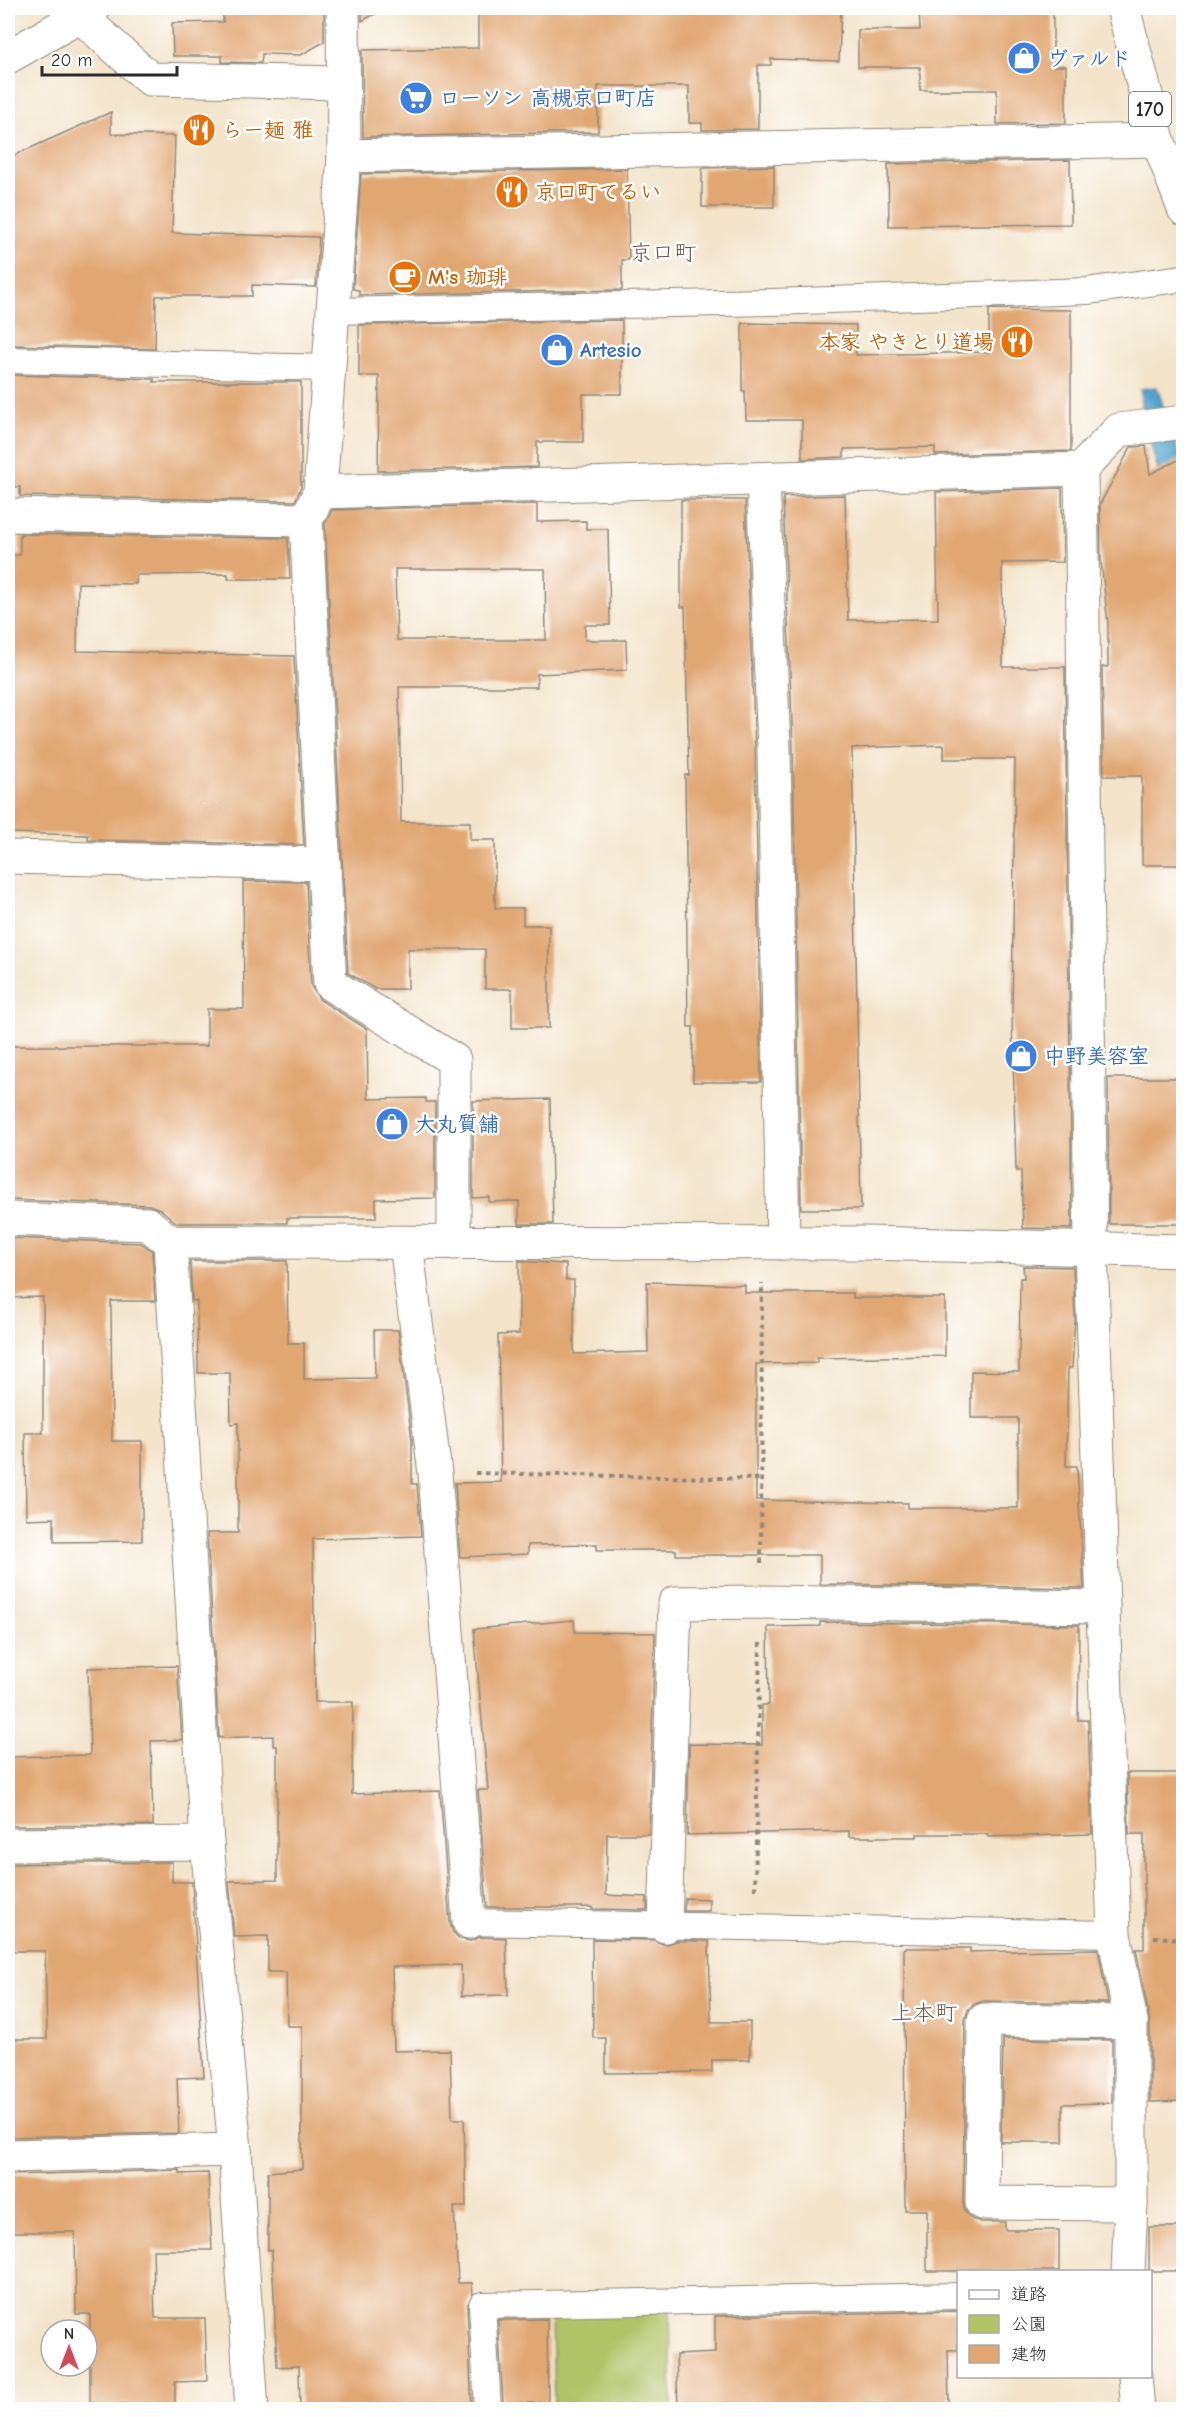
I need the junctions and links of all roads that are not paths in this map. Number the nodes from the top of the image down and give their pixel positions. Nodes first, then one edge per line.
1 (343, 8) edge
2 (1123, 8) edge
3 (87, 11) edge
4 (8, 57) edge
5 (341, 82) junction
6 (1158, 140) junction
7 (344, 156) junction
8 (1184, 210) edge
9 (1184, 278) edge
10 (333, 311) junction
11 (8, 360) edge
12 (329, 368) junction
13 (1178, 423) edge
14 (1081, 469) junction
15 (763, 480) junction
16 (313, 506) junction
17 (8, 515) edge
18 (8, 857) edge
19 (324, 864) junction
20 (8, 1219) edge
21 (170, 1242) junction
22 (406, 1243) junction
23 (454, 1243) junction
24 (773, 1243) junction
25 (1091, 1250) junction
26 (1184, 1251) edge
27 (1103, 1607) junction
28 (207, 1843) junction
29 (8, 1845) edge
30 (469, 1922) joint
31 (665, 1926) junction
32 (1114, 1934) junction
33 (1131, 2022) junction
34 (235, 2150) junction
35 (8, 2156) edge
36 (1131, 2204) junction
37 (1128, 2270) edge
38 (957, 2296) edge
39 (1135, 2378) edge
40 (252, 2409) edge
41 (488, 2409) edge
42 (1138, 2409) edge

1 - 5 main road
2 - 6 main road, 170
3 - 4 main road
3 - 5 main road
5 - 7 main road
6 - 7 main road
6 - 8 main road, 170
7 - 10 main road
9 - 10 lane
10 - 12 main road
11 - 12 lane
12 - 16 main road
13 - 14 main road
14 - 15 main road
14 - 25 main road
15 - 16 main road
15 - 24 main road
16 - 17 main road
16 - 19 main road
18 - 19 main road
19 - 23 main road
20 - 21 main road
21 - 22 main road
21 - 28 main road
22 - 23 main road
22 - 30 main road
23 - 24 main road
24 - 25 main road
25 - 26 main road
25 - 27 main road
27 - 31 main road
27 - 32 main road
28 - 29 main road
28 - 34 main road
30 - 31 lane
31 - 32 lane
32 - 33 main road
33 - 36 main road
33 - 36 main road
34 - 35 main road
34 - 40 main road
36 - 37 main road
38 - 41 lane
39 - 42 main road

